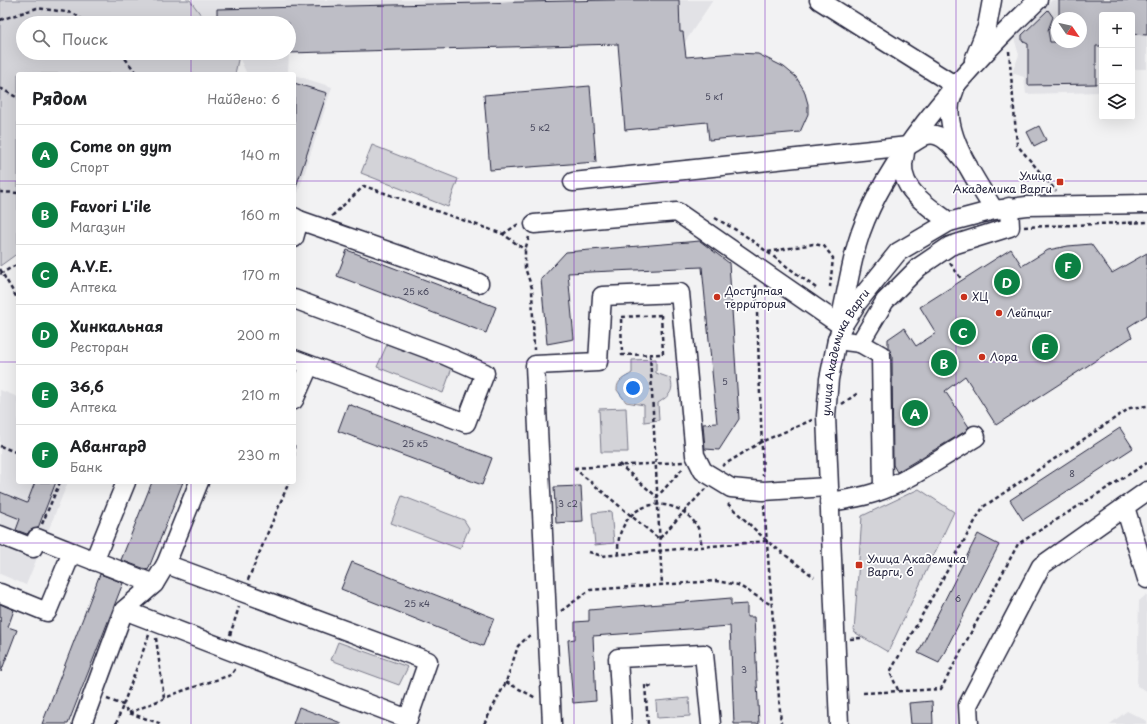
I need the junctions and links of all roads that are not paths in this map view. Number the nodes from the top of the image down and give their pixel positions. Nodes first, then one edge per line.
1 (819, 0) edge
2 (992, 0) edge
3 (1038, 0) edge
4 (956, 86) junction
5 (908, 146) junction
6 (968, 166) junction
7 (573, 182) dead end
8 (1147, 204) edge
9 (1001, 209) junction
10 (297, 218) edge
11 (949, 222) junction
12 (534, 224) road end
13 (479, 283) dead end
14 (296, 300) edge
15 (837, 340) junction
16 (860, 342) junction
17 (301, 362) edge
18 (296, 389) edge
19 (974, 435) dead end
20 (125, 484) edge
21 (198, 484) edge
22 (883, 489) junction
23 (1147, 491) edge
24 (828, 494) junction
25 (1125, 507) junction
26 (0, 535) edge
27 (72, 552) junction
28 (94, 560) junction
29 (166, 564) junction
30 (1147, 579) edge
31 (154, 584) junction
32 (0, 593) edge
33 (124, 610) junction
34 (82, 724) edge
35 (552, 724) edge
36 (622, 724) edge
37 (711, 724) edge
38 (839, 724) edge
39 (969, 724) edge

1 - 4 street
2 - 4 street
3 - 4 street
4 - 5 street
4 - 6 street
5 - 6 street
5 - 7 street
5 - 11 street
5 - 15 street
6 - 9 street
8 - 9 street, улица Академика Варги
9 - 11 street, улица Академика Варги
9 - 16 street
10 - 13 street
11 - 15 street, улица Академика Варги
12 - 15 street
14 - 17 street
15 - 16 street
15 - 24 street, улица Академика Варги
16 - 22 street
17 - 18 street
19 - 22 street
20 - 28 street
21 - 29 street
22 - 24 street
23 - 25 street
24 - 35 street
24 - 38 street, улица Академика Варги
25 - 30 street
25 - 39 street
26 - 27 street
27 - 28 street
27 - 32 street
28 - 31 street
29 - 31 street
29 - 33 street
31 - 33 street
33 - 34 street
36 - 37 street

